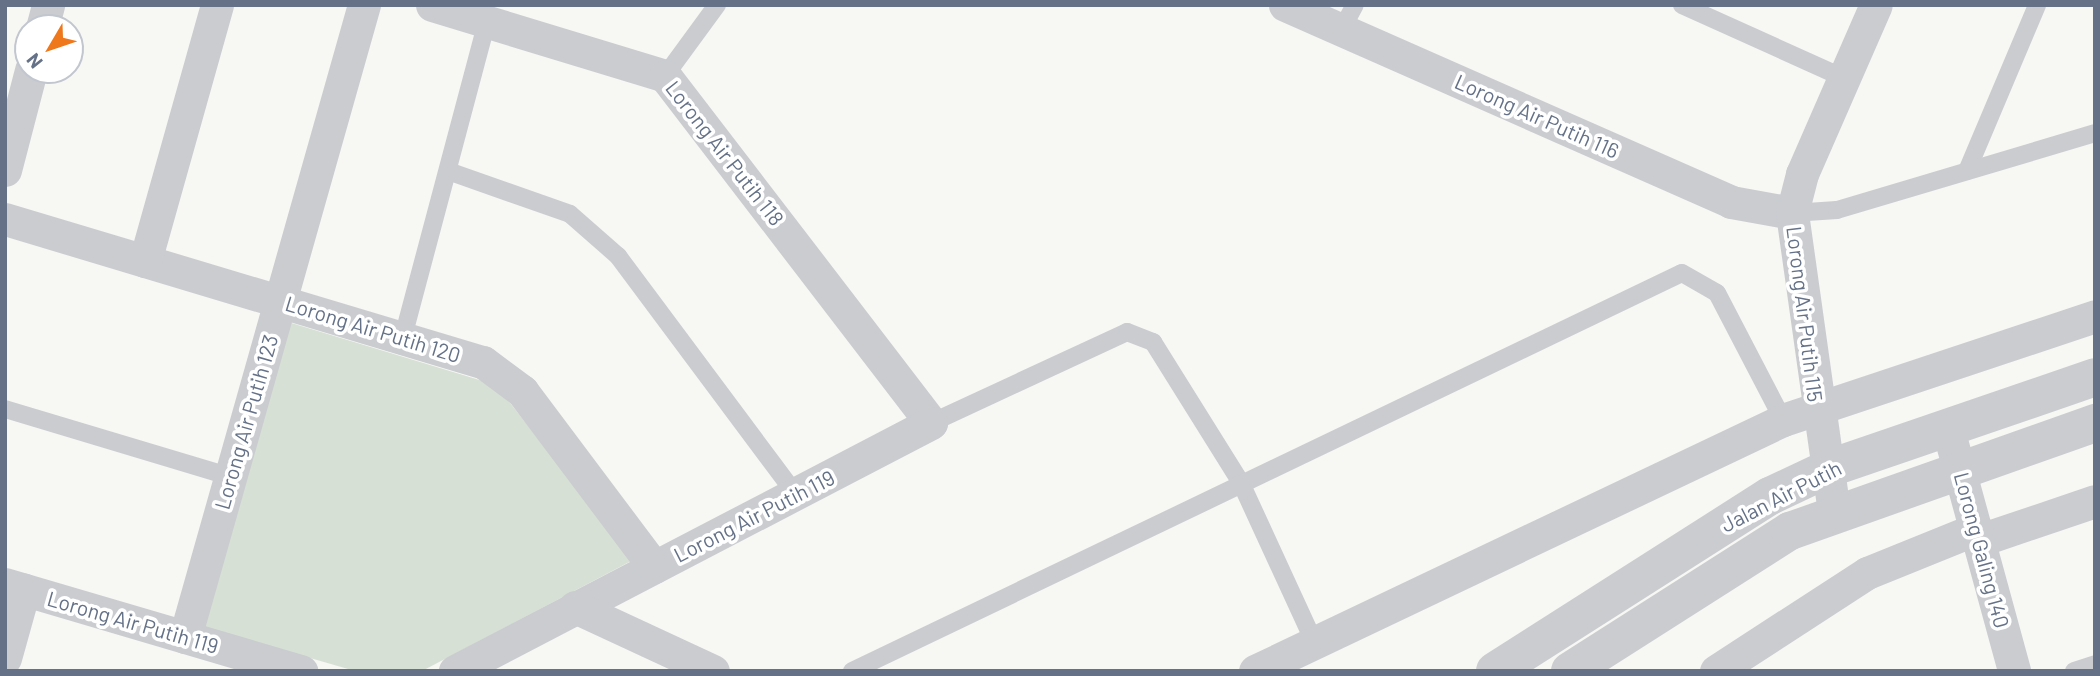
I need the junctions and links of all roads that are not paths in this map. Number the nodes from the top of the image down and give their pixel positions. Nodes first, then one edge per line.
1 (217, 5) edge
2 (364, 5) edge
3 (432, 5) edge
4 (717, 5) edge
5 (1285, 5) edge
6 (1682, 5) edge
7 (1876, 5) edge
8 (2037, 5) edge
9 (1348, 17) edge
10 (486, 22) junction
11 (665, 76) junction
12 (1846, 79) junction
13 (28, 84) edge
14 (2095, 133) edge
15 (5, 170) edge
16 (448, 171) junction
17 (1967, 171) junction
18 (1792, 213) junction
19 (5, 219) edge
20 (145, 261) junction
21 (281, 300) junction
22 (2095, 316) edge
23 (403, 337) junction
24 (2095, 377) edge
25 (1817, 406) junction
26 (5, 409) edge
27 (1783, 420) junction
28 (2095, 423) edge
29 (931, 424) junction
30 (1948, 429) junction
31 (1827, 469) junction
32 (1961, 470) junction
33 (232, 477) junction
34 (1241, 483) junction
35 (797, 496) junction
36 (2095, 501) edge
37 (1834, 512) junction
38 (1978, 535) junction
39 (654, 567) junction
40 (15, 587) edge
41 (575, 607) junction
42 (185, 637) junction
43 (1314, 642) junction
44 (5, 658) edge
45 (2095, 664) edge
46 (301, 671) edge
47 (455, 671) edge
48 (713, 671) edge
49 (852, 671) edge
50 (1255, 671) edge
51 (1495, 671) edge
52 (1570, 671) edge
53 (1716, 671) edge
54 (2014, 671) edge
55 (2074, 671) edge

1 - 20 street
2 - 21 street, Lorong Air Putih 123
3 - 10 street, Lorong Air Putih 118
4 - 11 lane
5 - 9 street, Lorong Air Putih 116
6 - 12 lane
7 - 12 street, Lorong Air Putih 115
8 - 17 lane
9 - 18 street, Lorong Air Putih 116
10 - 11 street, Lorong Air Putih 118
10 - 16 lane
11 - 29 street, Lorong Air Putih 118
12 - 18 street, Lorong Air Putih 115
13 - 15 street
14 - 17 lane
16 - 23 lane
16 - 35 lane
17 - 18 lane
18 - 25 street, Lorong Air Putih 115
19 - 20 street, Lorong Air Putih 120
20 - 21 street, Lorong Air Putih 120
21 - 23 street, Lorong Air Putih 120
21 - 33 street, Lorong Air Putih 123
22 - 25 street
23 - 39 street, Lorong Air Putih 120
24 - 30 street, Jalan Air Putih
25 - 27 street
25 - 31 street, Lorong Air Putih 115
26 - 33 lane
27 - 34 lane
27 - 43 street
28 - 32 street, Jalan Air Putih
29 - 34 lane
29 - 35 street, Lorong Air Putih 119
30 - 31 street, Jalan Air Putih
30 - 32 street, Lorong Galing 140
31 - 37 street, Lorong Air Putih 115
31 - 51 street, Jalan Air Putih
32 - 37 street, Jalan Air Putih
32 - 38 street, Lorong Galing 140
33 - 42 street, Lorong Air Putih 123
34 - 43 lane
34 - 49 lane
35 - 39 street, Lorong Air Putih 119
36 - 38 street
37 - 52 street, Jalan Air Putih
38 - 53 street
38 - 54 street, Lorong Galing 140
39 - 41 street, Lorong Air Putih 119
40 - 42 street, Lorong Air Putih 119
40 - 44 street
41 - 47 street, Lorong Air Putih 119
41 - 48 street
42 - 46 street, Lorong Air Putih 119
43 - 50 street
45 - 55 lane

